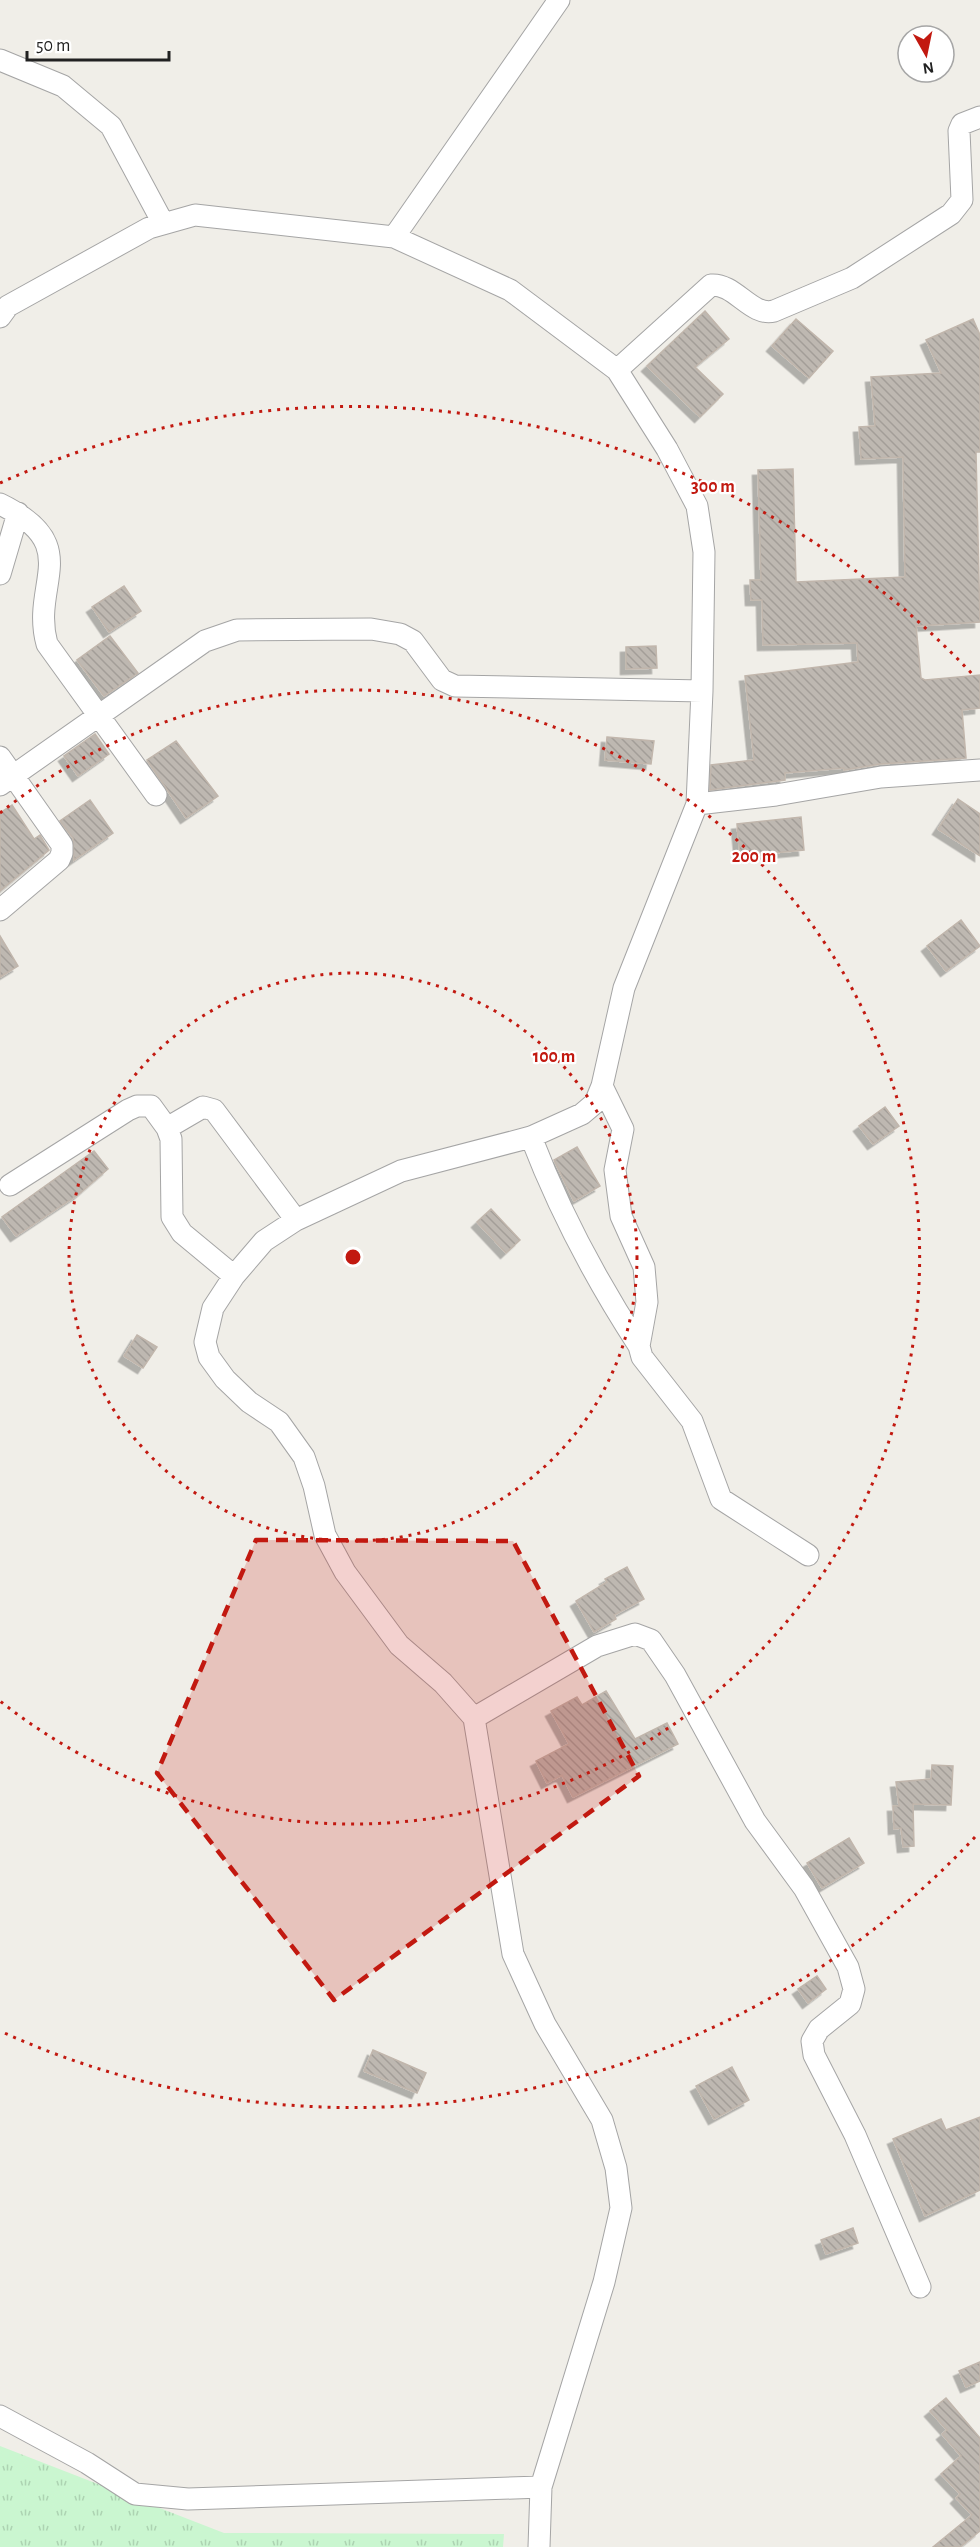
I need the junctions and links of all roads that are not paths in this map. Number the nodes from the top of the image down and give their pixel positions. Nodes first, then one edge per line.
1 (559, 0) edge
2 (0, 60) edge
3 (980, 117) edge
4 (162, 223) junction
5 (394, 237) junction
6 (3, 307) edge
7 (618, 370) junction
8 (9, 509) edge
9 (0, 574) edge
10 (702, 691) junction
11 (99, 716) junction
12 (0, 757) edge
13 (980, 770) edge
14 (6, 780) edge
15 (156, 795) dead end
16 (698, 804) junction
17 (0, 910) edge
18 (602, 1086) junction
19 (167, 1128) junction
20 (531, 1137) junction
21 (10, 1185) dead end
22 (296, 1220) junction
23 (234, 1276) junction
24 (639, 1346) junction
25 (808, 1555) dead end
26 (474, 1718) junction
27 (920, 2287) dead end
28 (0, 2416) edge
29 (542, 2487) junction
30 (539, 2547) edge

1 - 5 street
2 - 4 street
3 - 7 street
4 - 5 street
4 - 6 street
5 - 7 street
7 - 10 street
8 - 9 street
8 - 11 street
10 - 11 street
10 - 16 street
11 - 14 street
11 - 15 street
12 - 14 street
13 - 16 street
14 - 17 street
16 - 18 street
18 - 20 street
18 - 24 street
19 - 21 street
19 - 22 street
19 - 23 street
20 - 22 street
20 - 24 street
22 - 23 street
23 - 26 street
24 - 25 street
26 - 27 street
26 - 29 street
28 - 29 street
29 - 30 street

